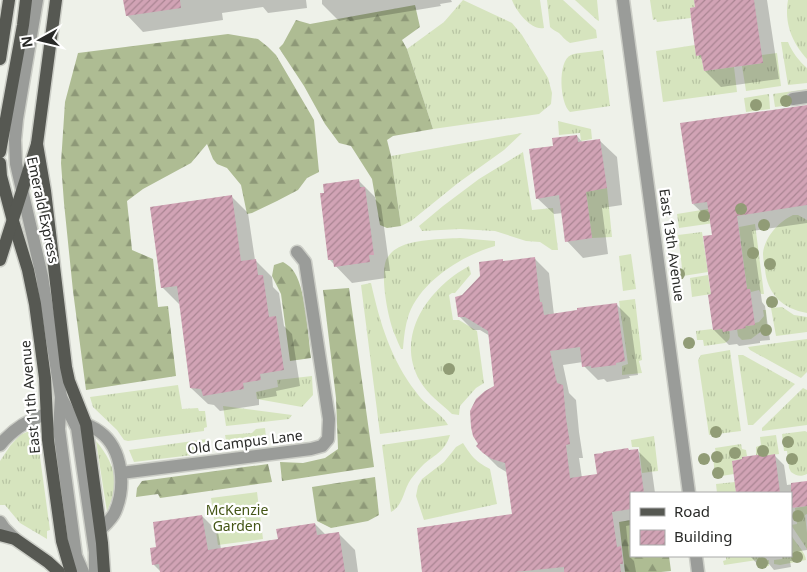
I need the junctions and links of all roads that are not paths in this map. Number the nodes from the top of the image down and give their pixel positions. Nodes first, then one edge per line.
1 (9, 0) edge
2 (26, 0) edge
3 (38, 0) edge
4 (56, 0) edge
5 (623, 0) edge
6 (0, 59) edge
7 (807, 97) edge
8 (793, 99) dead end
9 (37, 144) junction
10 (0, 152) edge
11 (0, 163) edge
12 (22, 192) junction
13 (13, 222) junction
14 (296, 252) dead end
15 (0, 260) edge
16 (61, 398) junction
17 (46, 414) junction
18 (86, 424) junction
19 (0, 445) edge
20 (121, 473) junction
21 (689, 492) edge
22 (0, 522) edge
23 (100, 530) junction
24 (0, 535) edge
25 (15, 539) junction
26 (696, 557) edge
27 (59, 572) edge
28 (71, 572) edge
29 (83, 572) edge
30 (95, 572) edge
31 (104, 572) edge
32 (698, 572) edge

1 - 6 main road
2 - 10 main road
3 - 12 street, Emerald Express
4 - 9 main road
5 - 21 street, East 13th Avenue
7 - 8 street
9 - 12 main road
9 - 18 main road
11 - 13 main road, East 11th Avenue
12 - 13 main road
12 - 16 street, Emerald Express
13 - 15 main road
13 - 17 main road, East 11th Avenue
14 - 20 street, Old Campus Lane
16 - 29 street, Emerald Express
16 - 30 street, Emerald Express
17 - 19 street
17 - 28 main road, East 11th Avenue
18 - 20 street
18 - 23 main road
20 - 23 street
22 - 25 street
23 - 31 main road
24 - 25 main road
25 - 27 main road
26 - 32 street

